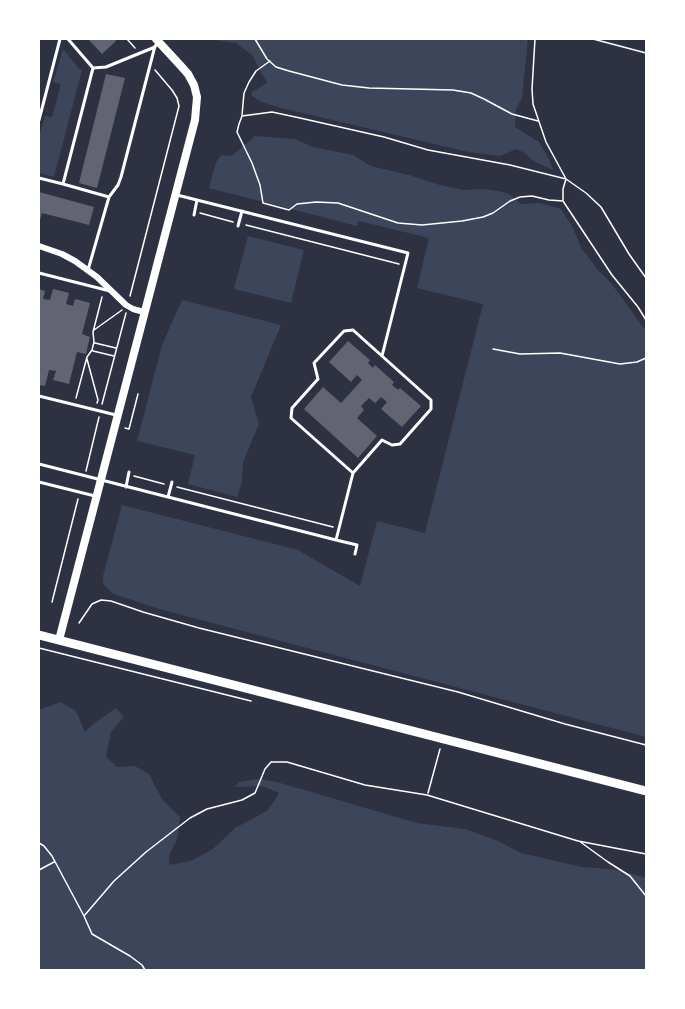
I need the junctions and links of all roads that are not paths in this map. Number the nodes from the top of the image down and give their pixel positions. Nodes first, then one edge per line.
1 (60, 39) edge
2 (68, 39) edge
3 (157, 43) edge
4 (93, 68) junction
5 (39, 120) edge
6 (39, 178) edge
7 (63, 184) junction
8 (175, 194) junction
9 (108, 197) junction
10 (197, 200) junction
11 (242, 211) junction
12 (194, 213) road end
13 (239, 225) road end
14 (39, 246) edge
15 (88, 270) junction
16 (39, 273) edge
17 (113, 292) junction
18 (144, 312) junction
19 (382, 357) junction
20 (39, 396) edge
21 (118, 416) junction
22 (39, 464) edge
23 (129, 473) road end
24 (353, 473) junction
25 (101, 480) junction
26 (39, 482) edge
27 (172, 484) road end
28 (126, 487) junction
29 (97, 497) junction
30 (168, 497) junction
31 (336, 540) junction
32 (355, 554) dead end
33 (39, 635) edge
34 (59, 640) junction
35 (646, 792) edge

1 - 5 lane
2 - 4 lane
3 - 4 lane
3 - 8 street
3 - 9 lane
4 - 7 lane
6 - 7 lane
7 - 9 lane
8 - 10 lane
8 - 18 street
9 - 15 lane
10 - 11 lane
10 - 12 lane
11 - 13 lane
11 - 19 lane
14 - 15 street
15 - 17 street
16 - 17 lane
17 - 18 street
18 - 21 street
19 - 24 lane
19 - 24 lane
20 - 21 lane
21 - 25 street
22 - 25 lane
23 - 28 lane
24 - 31 lane
25 - 28 lane
25 - 29 street
26 - 29 lane
27 - 30 lane
28 - 30 lane
29 - 34 street
30 - 31 lane
31 - 32 lane
33 - 34 main road
34 - 35 main road

